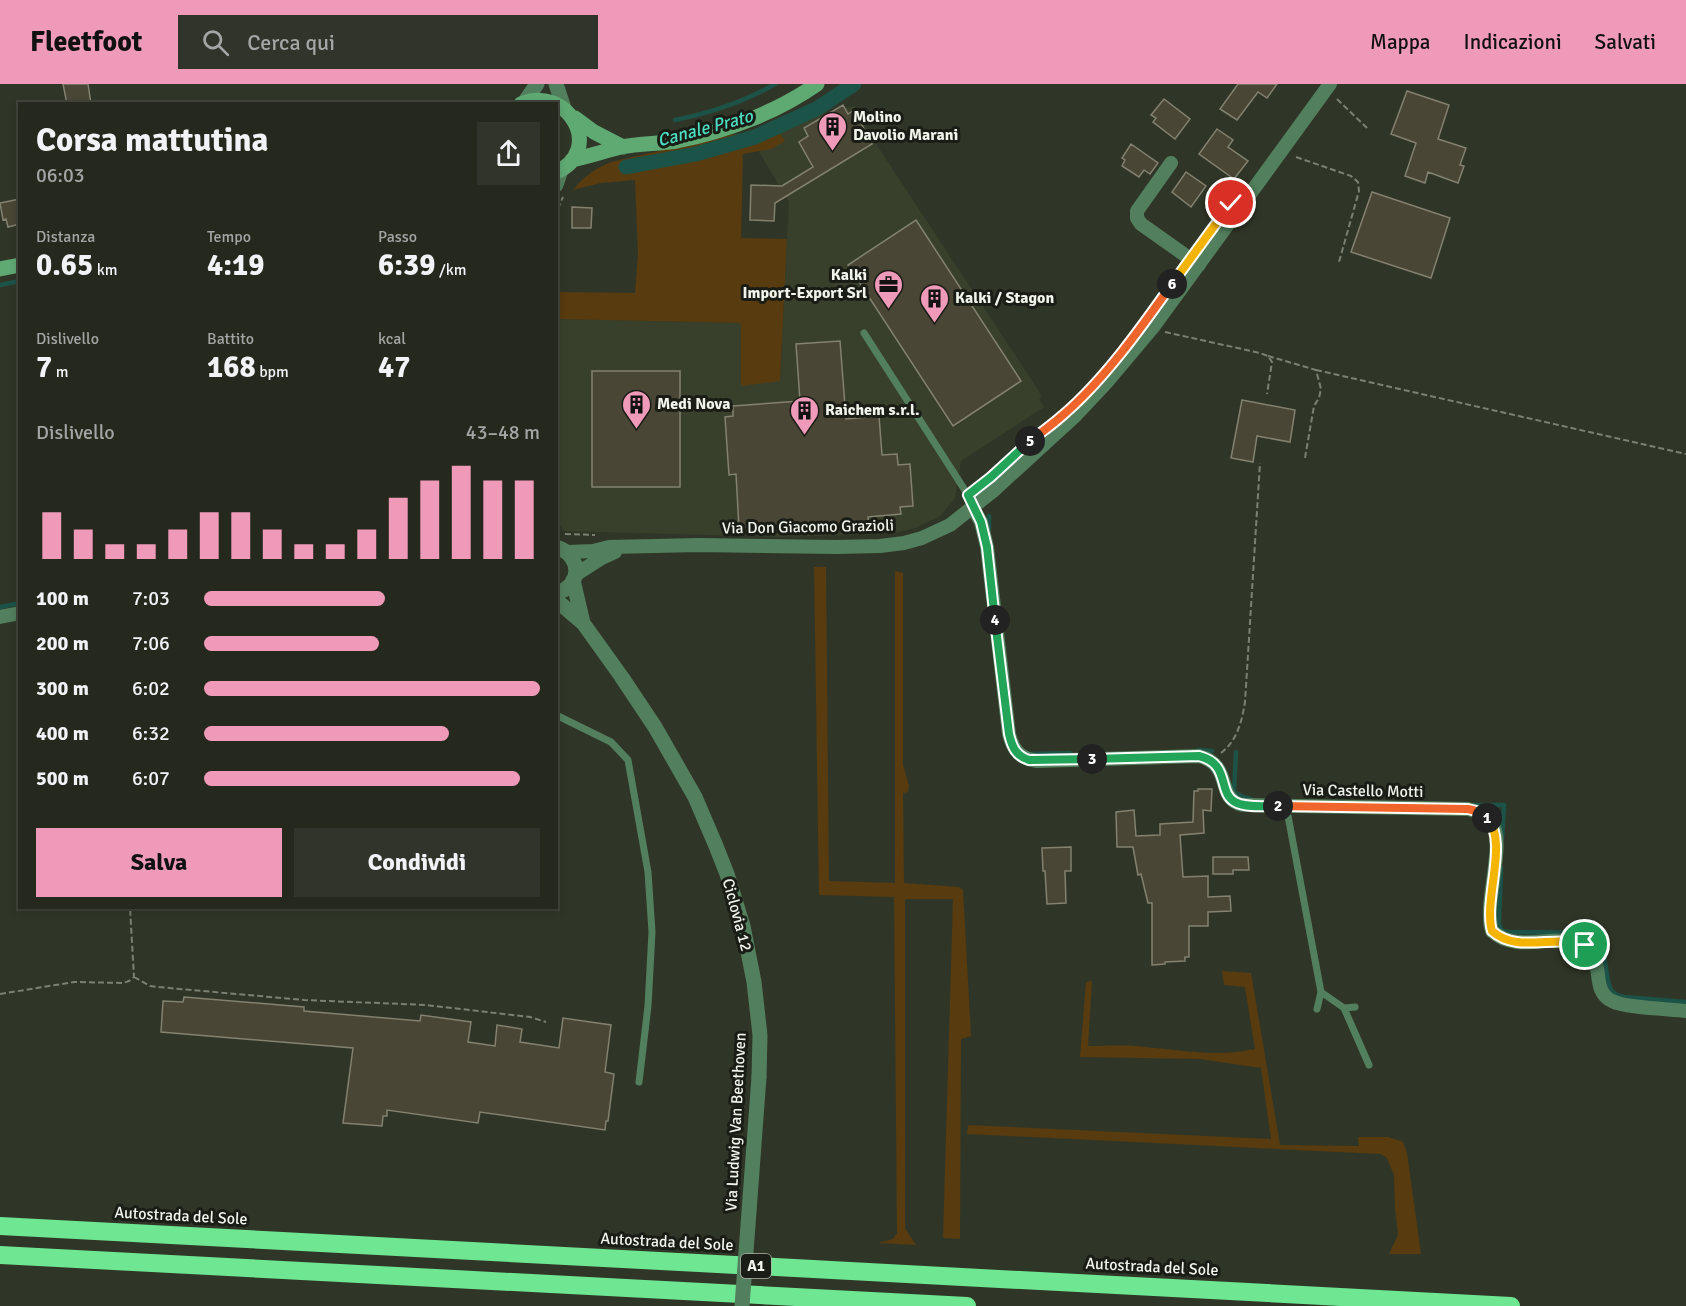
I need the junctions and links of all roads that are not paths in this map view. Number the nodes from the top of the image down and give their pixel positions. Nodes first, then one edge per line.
1 (537, 84) edge
2 (556, 84) edge
3 (817, 84) edge
4 (1328, 86) edge
5 (523, 102) edge
6 (558, 102) edge
7 (558, 102) edge
8 (563, 105) junction
9 (575, 118) junction
10 (623, 147) junction
11 (1171, 163) dead end
12 (563, 167) edge
13 (561, 188) edge
14 (18, 265) edge
15 (1199, 265) junction
16 (0, 269) edge
17 (864, 333) dead end
18 (973, 508) junction
19 (626, 547) junction
20 (560, 548) edge
21 (574, 578) junction
22 (558, 592) edge
23 (558, 602) edge
24 (18, 613) edge
25 (0, 617) edge
26 (583, 623) junction
27 (558, 716) edge
28 (1281, 806) junction
29 (1321, 992) junction
30 (1355, 1007) dead end
31 (1344, 1008) junction
32 (1317, 1009) dead end
33 (1686, 1011) edge
34 (1369, 1065) dead end
35 (639, 1082) dead end
36 (0, 1226) edge
37 (0, 1255) edge
38 (742, 1306) edge
39 (967, 1306) edge
40 (1511, 1306) edge

1 - 5 street
2 - 8 street
3 - 10 main road
4 - 15 street, Via Don Giacomo Grazioli
5 - 7 main road
6 - 8 main road
8 - 9 main road
9 - 10 main road
9 - 12 main road
10 - 12 main road
11 - 15 street
12 - 13 street
14 - 16 main road
15 - 18 street, Via Don Giacomo Grazioli
17 - 18 lane
18 - 19 street, Via Don Giacomo Grazioli
18 - 28 street, Via Castello Motti
19 - 20 street, Via Don Giacomo Grazioli
19 - 21 street, Via Don Giacomo Grazioli
20 - 21 street, Via Ludwig Van Beethoven
21 - 22 street
21 - 26 street, Via Ludwig Van Beethoven
23 - 26 street, Via Ludwig Van Beethoven
24 - 25 street
26 - 38 street, Via Ludwig Van Beethoven, bridge
27 - 35 lane
28 - 29 lane
28 - 33 street, Via Castello Motti
29 - 31 lane
29 - 32 lane
30 - 31 lane
31 - 34 lane
36 - 40 highway, Autostrada del Sole / A1
37 - 39 highway, A1

